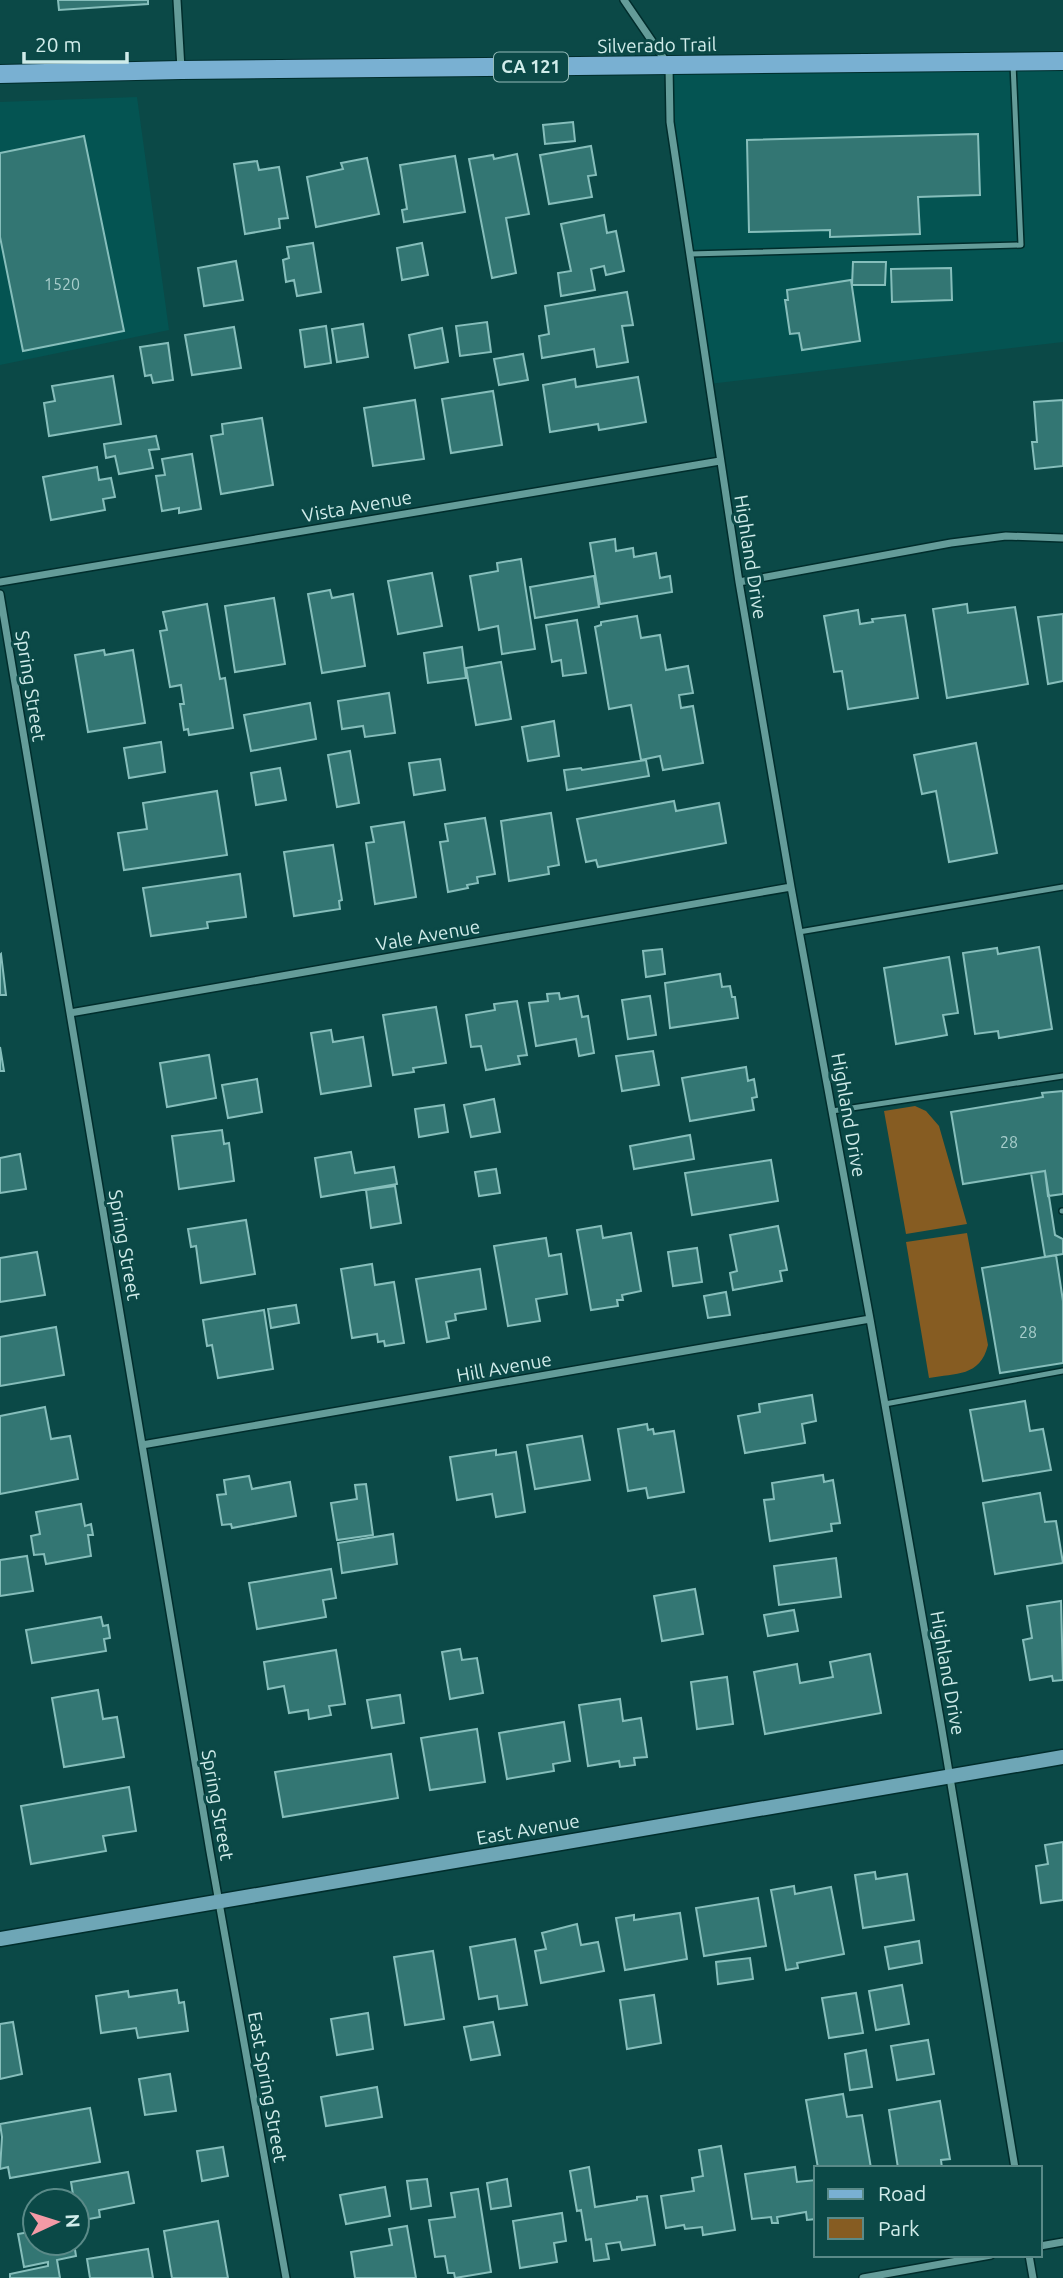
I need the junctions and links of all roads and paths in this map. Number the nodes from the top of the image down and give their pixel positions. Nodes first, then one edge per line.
1 (177, 0) edge
2 (624, 0) edge
3 (1013, 61) junction
4 (1063, 61) edge
5 (669, 66) junction
6 (181, 70) junction
7 (0, 74) edge
8 (690, 254) junction
9 (720, 461) junction
10 (1063, 538) edge
11 (0, 582) edge
12 (739, 582) junction
13 (0, 594) edge
14 (791, 887) junction
15 (1063, 887) edge
16 (799, 932) junction
17 (70, 1013) junction
18 (1063, 1076) edge
19 (832, 1111) junction
20 (870, 1319) junction
21 (1063, 1371) edge
22 (885, 1404) junction
23 (142, 1445) junction
24 (1063, 1756) edge
25 (950, 1776) junction
26 (219, 1902) junction
27 (0, 1939) edge
28 (1015, 2166) edge
29 (1063, 2242) edge
30 (1042, 2246) edge
31 (980, 2257) edge
32 (1029, 2257) edge
33 (286, 2278) edge
34 (863, 2278) edge
35 (1033, 2278) edge

1 - 6 street
2 - 5 street
3 - 4 main road, Silverado Trail / CA 121
3 - 5 main road, Silverado Trail / CA 121
3 - 8 lane
5 - 6 main road, Silverado Trail / CA 121
5 - 8 street, Highland Drive
6 - 7 main road, Silverado Trail / CA 121
8 - 9 street, Highland Drive
9 - 11 street, Vista Avenue
9 - 12 street, Highland Drive
10 - 12 street
12 - 14 street, Highland Drive
13 - 17 street, Spring Street
14 - 16 street, Highland Drive
14 - 17 street, Vale Avenue
15 - 16 lane
16 - 19 street, Highland Drive
17 - 23 street, Spring Street
18 - 19 lane
19 - 20 street, Highland Drive
20 - 22 street, Highland Drive
20 - 23 street, Hill Avenue
21 - 22 lane
22 - 25 street, Highland Drive
23 - 26 street, Spring Street
24 - 25 street, East Avenue
25 - 26 street, East Avenue
25 - 28 street, Highland Drive
26 - 27 street, East Avenue
26 - 33 street, East Spring Street
29 - 30 street
31 - 34 street
32 - 35 street

